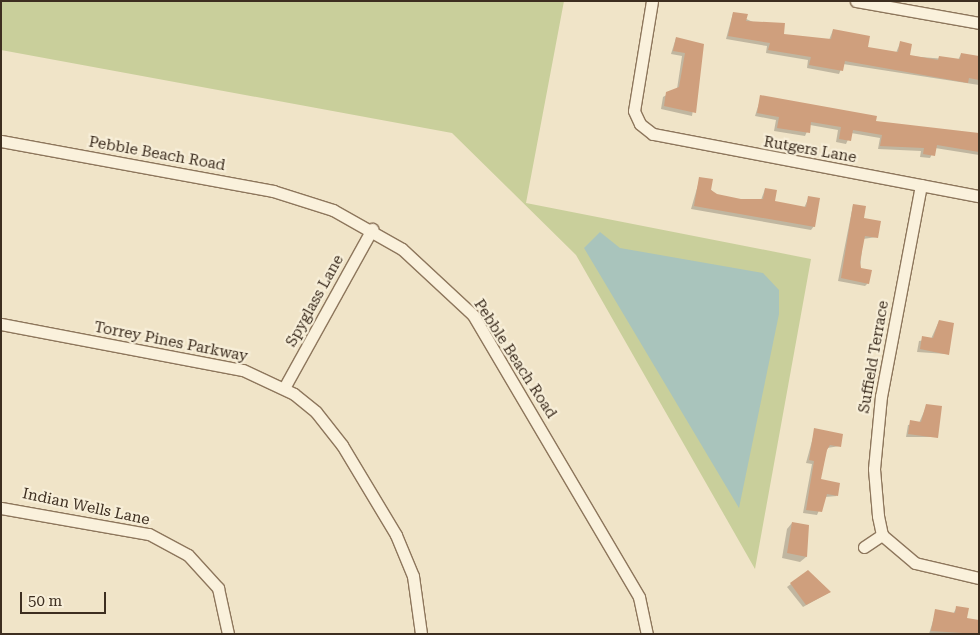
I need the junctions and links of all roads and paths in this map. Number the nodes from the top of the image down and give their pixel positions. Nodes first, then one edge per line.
1 (652, 1) edge
2 (856, 1) edge
3 (979, 23) edge
4 (1, 141) edge
5 (921, 185) junction
6 (979, 196) edge
7 (372, 229) junction
8 (1, 324) edge
9 (284, 388) junction
10 (1, 508) edge
11 (882, 535) junction
12 (864, 547) dead end
13 (979, 578) edge
14 (228, 634) edge
15 (421, 634) edge
16 (647, 634) edge

1 - 5 street, Rutgers Lane
2 - 3 street
4 - 7 street, Pebble Beach Road
5 - 6 street, Rutgers Lane
5 - 11 street, Suffield Terrace
7 - 9 street, Spyglass Lane
7 - 16 street, Pebble Beach Road
8 - 9 street, Torrey Pines Parkway
9 - 15 street, Torrey Pines Parkway
10 - 14 street, Indian Wells Lane
11 - 12 street
11 - 13 street

